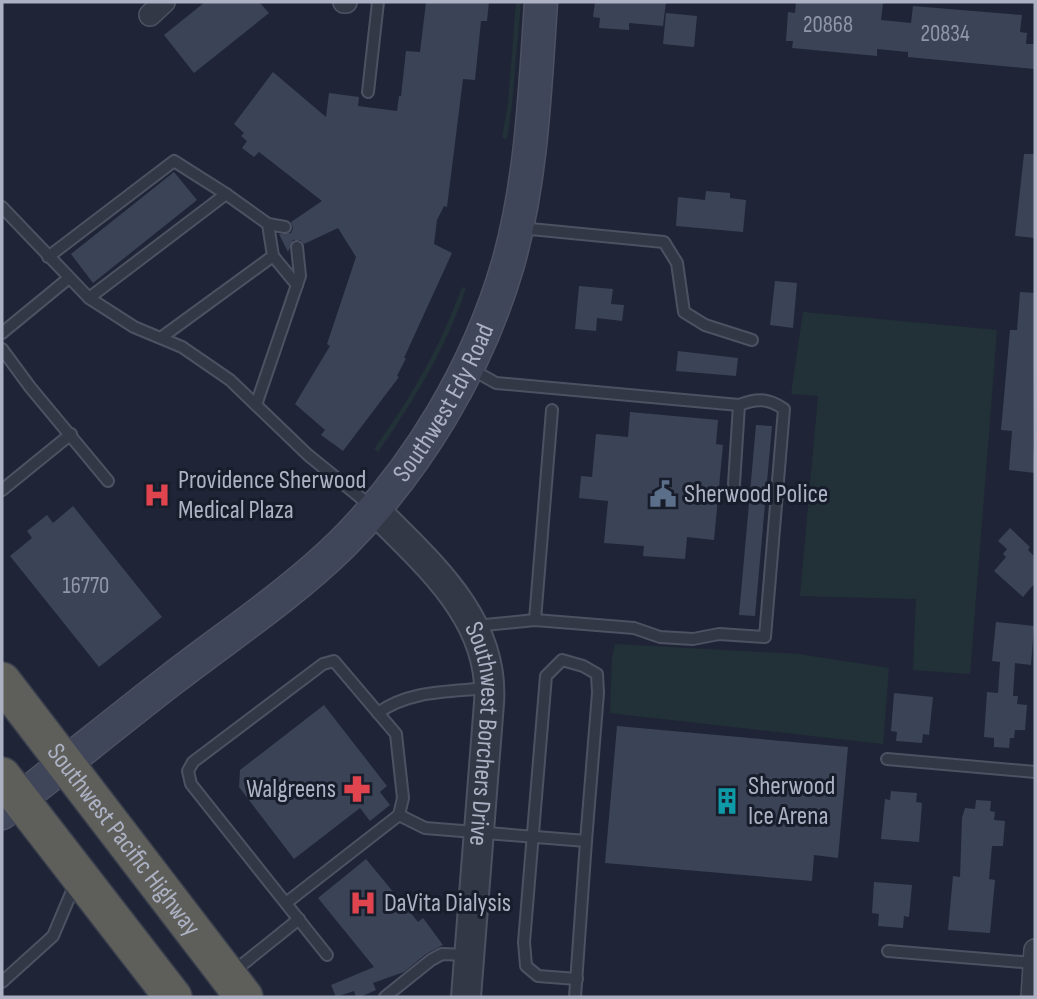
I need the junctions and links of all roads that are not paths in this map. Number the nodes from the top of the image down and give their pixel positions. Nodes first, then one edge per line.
1 (378, 2) edge
2 (541, 2) edge
3 (368, 92) dead end
4 (226, 194) junction
5 (2, 207) edge
6 (268, 224) junction
7 (285, 227) dead end
8 (517, 228) junction
9 (297, 247) dead end
10 (273, 256) junction
11 (48, 257) junction
12 (69, 278) junction
13 (297, 285) junction
14 (89, 298) junction
15 (2, 333) edge
16 (162, 337) junction
17 (752, 340) dead end
18 (2, 349) edge
19 (467, 366) junction
20 (256, 405) junction
21 (739, 405) junction
22 (552, 410) dead end
23 (71, 434) junction
24 (108, 481) dead end
25 (734, 484) dead end
26 (2, 490) edge
27 (374, 509) junction
28 (535, 620) junction
29 (472, 627) junction
30 (2, 681) edge
31 (491, 687) junction
32 (378, 713) junction
33 (887, 759) dead end
34 (64, 764) junction
35 (1035, 772) edge
36 (8, 796) edge
37 (399, 815) junction
38 (479, 832) junction
39 (532, 836) junction
40 (586, 841) junction
41 (79, 875) junction
42 (286, 903) junction
43 (299, 919) junction
44 (888, 951) dead end
45 (327, 955) dead end
46 (469, 955) junction
47 (1035, 956) edge
48 (576, 979) junction
49 (2, 982) edge
50 (236, 987) edge
51 (173, 997) edge
52 (384, 997) edge
53 (466, 997) edge
54 (575, 997) edge
55 (1032, 997) edge

1 - 3 lane
2 - 8 main road, Southwest Edy Road
4 - 6 lane
4 - 11 lane
4 - 14 lane
5 - 11 lane
6 - 7 lane
6 - 10 lane
8 - 17 lane
8 - 19 main road, Southwest Edy Road
9 - 13 lane
10 - 13 lane
10 - 16 lane
11 - 12 lane
12 - 14 lane
12 - 15 lane
13 - 20 lane
14 - 16 lane
16 - 20 lane
18 - 23 lane
19 - 21 lane
19 - 27 main road, Southwest Edy Road
20 - 27 lane
21 - 25 lane
21 - 28 lane
22 - 28 lane
23 - 24 lane
23 - 26 lane
27 - 29 street, Southwest Borchers Drive
27 - 34 main road, Southwest Edy Road
28 - 29 lane
29 - 31 street, Southwest Borchers Drive
30 - 34 highway, Southwest Pacific Highway
31 - 32 lane
31 - 38 street, Southwest Borchers Drive
32 - 37 lane
32 - 42 lane
33 - 35 lane
34 - 36 main road, Southwest Edy Road
34 - 50 highway, Southwest Pacific Highway
36 - 41 highway, Southwest Pacific Highway
37 - 38 lane
37 - 42 lane
38 - 39 lane
38 - 46 street, Southwest Borchers Drive
39 - 40 lane
39 - 40 lane
39 - 48 lane
40 - 48 lane
41 - 49 lane
41 - 51 highway, Southwest Pacific Highway
42 - 43 lane
43 - 45 lane
43 - 50 lane
44 - 47 lane
46 - 52 lane
46 - 53 street, Southwest Borchers Drive
47 - 55 street
48 - 54 lane

